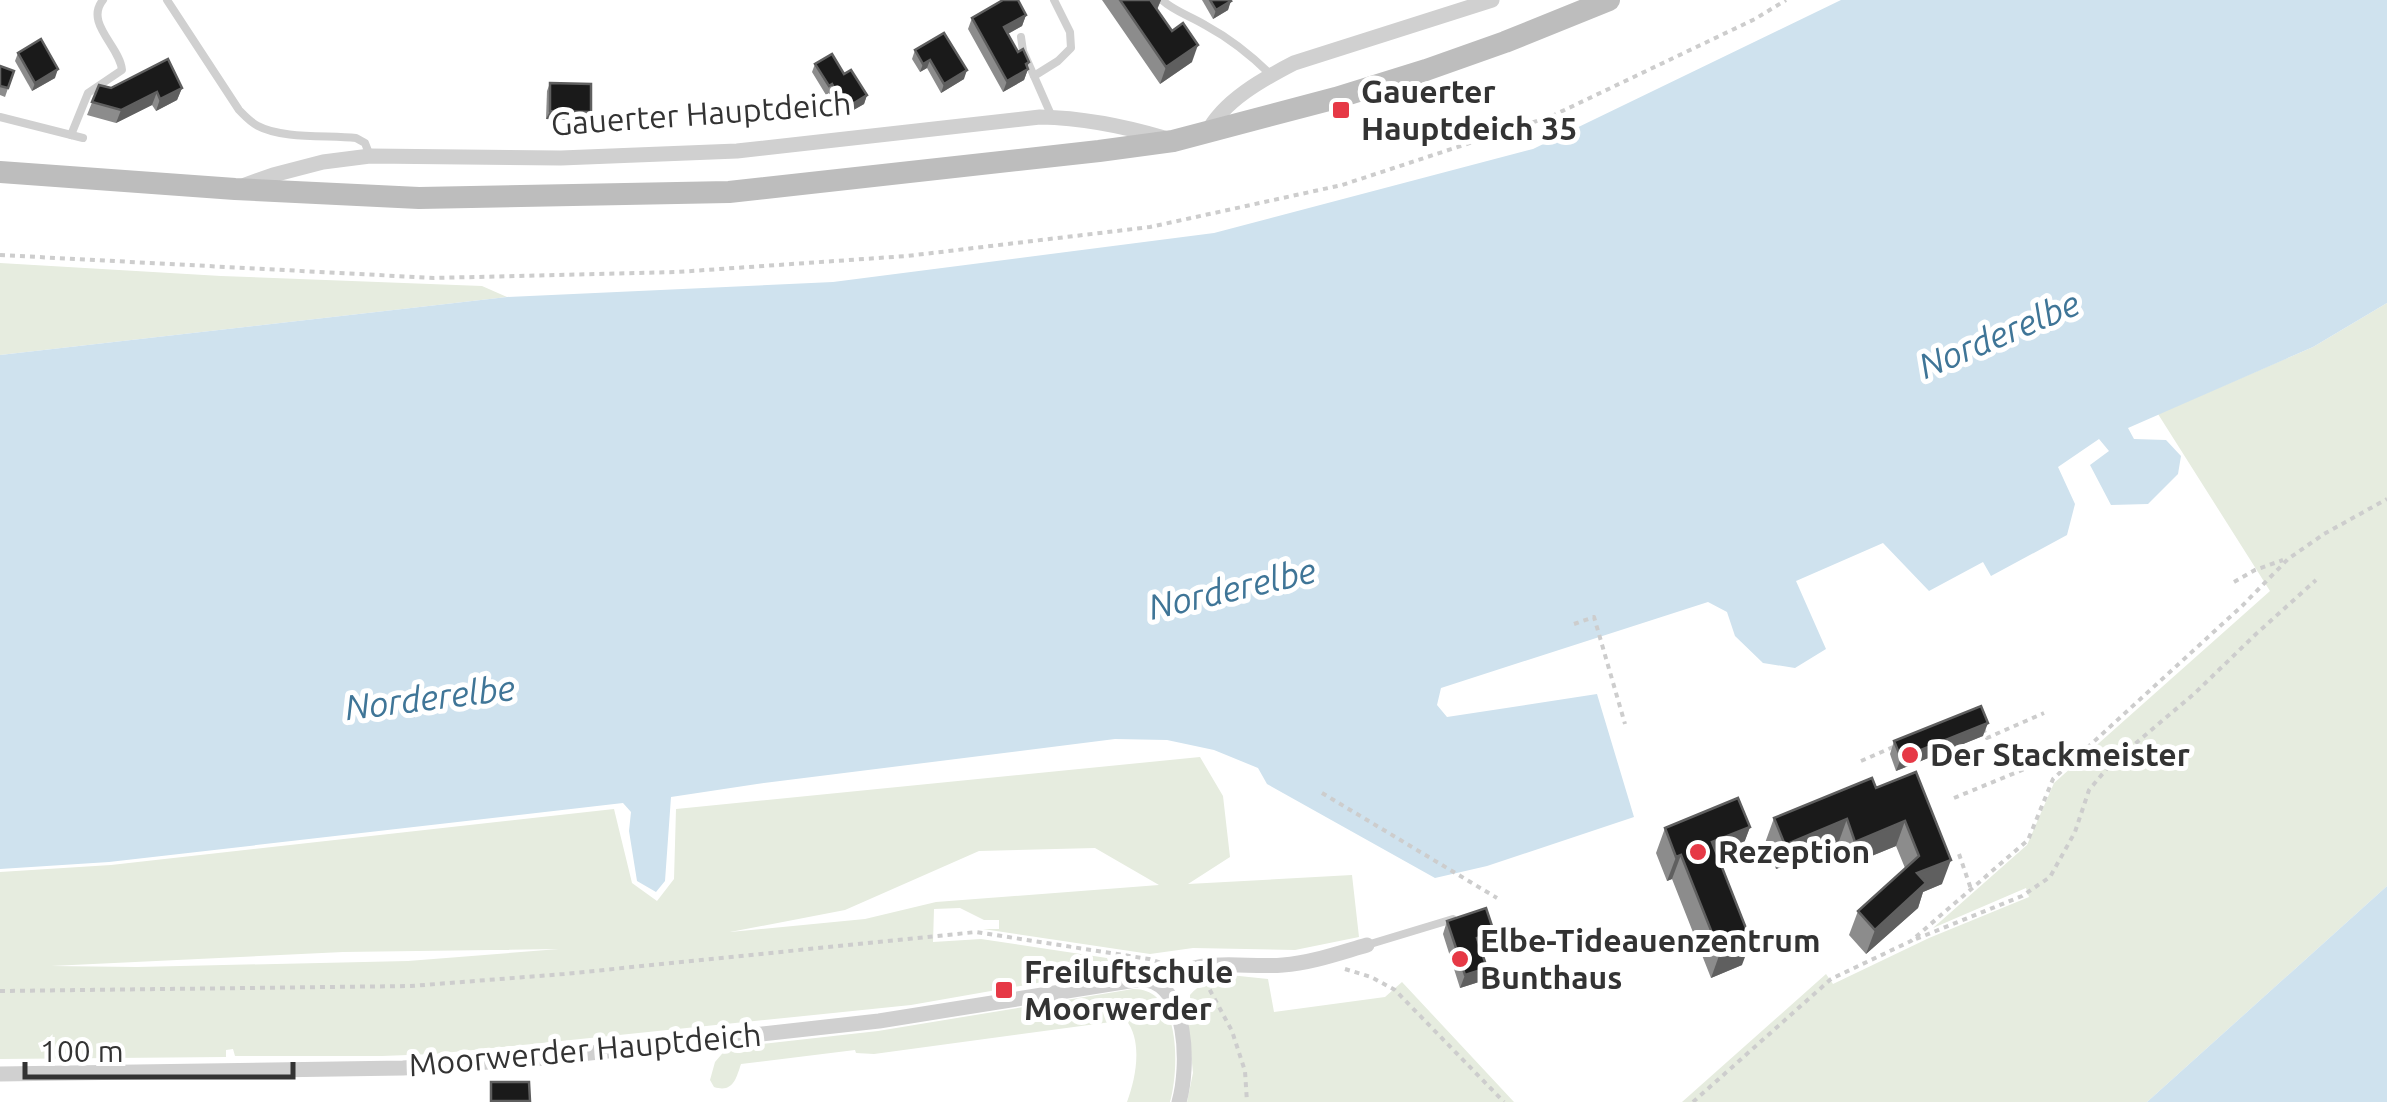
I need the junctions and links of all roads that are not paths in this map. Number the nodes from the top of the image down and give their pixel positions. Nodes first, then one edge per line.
1 (103, 0) edge
2 (166, 0) edge
3 (1054, 0) edge
4 (1162, 0) edge
5 (1492, 0) edge
6 (1609, 0) edge
7 (1021, 37) dead end
8 (1271, 74) junction
9 (1034, 76) junction
10 (0, 116) edge
11 (1052, 117) junction
12 (1207, 132) junction
13 (71, 134) junction
14 (83, 138) dead end
15 (1173, 140) junction
16 (370, 156) junction
17 (0, 172) edge
18 (235, 189) junction
19 (1466, 915) edge
20 (1367, 945) joint
21 (1163, 986) junction
22 (0, 1074) edge
23 (1179, 1102) edge

1 - 13 lane
2 - 16 lane
3 - 9 lane
4 - 8 lane
5 - 8 street
6 - 12 street, Gauerter Hauptdeich
7 - 9 lane
8 - 12 street
9 - 11 lane
10 - 13 lane
11 - 15 street, Gauerter Hauptdeich
11 - 16 street, Gauerter Hauptdeich
12 - 15 street, Gauerter Hauptdeich
13 - 14 lane
15 - 18 street, Gauerter Hauptdeich
16 - 18 street, Gauerter Hauptdeich
17 - 18 street, Gauerter Hauptdeich
19 - 20 lane
20 - 21 street
21 - 22 street, Moorwerder Hauptdeich
21 - 23 street

